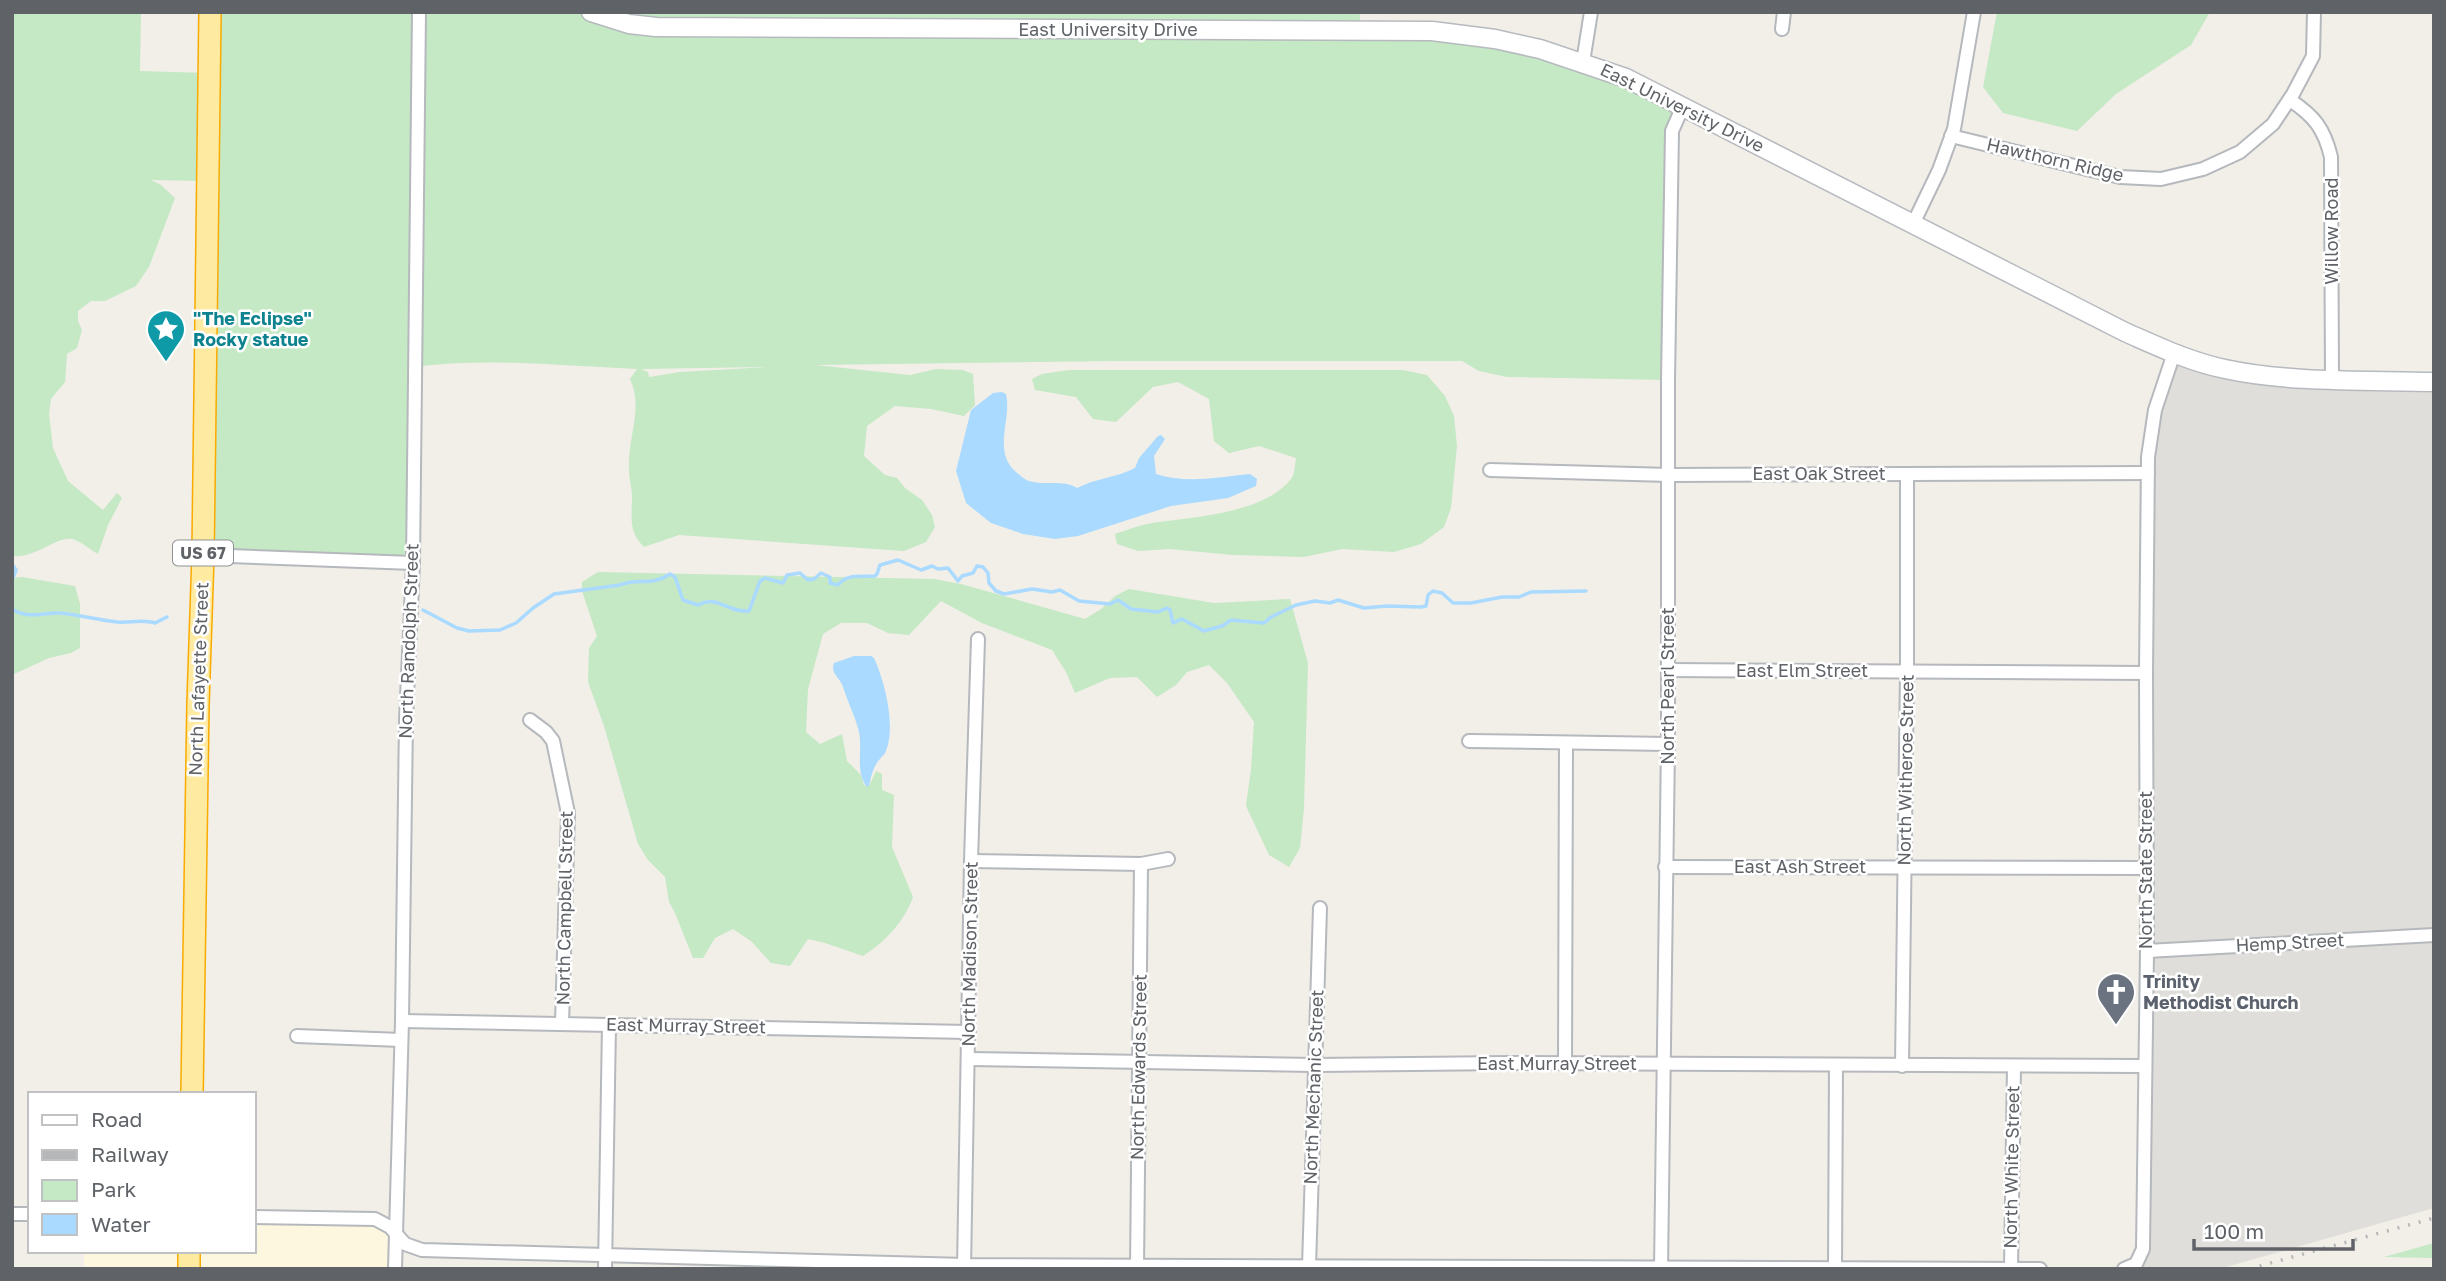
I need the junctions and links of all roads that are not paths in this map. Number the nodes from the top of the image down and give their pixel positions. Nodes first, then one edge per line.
1 (210, 12) edge
2 (419, 12) edge
3 (591, 12) edge
4 (1591, 12) edge
5 (1784, 12) edge
6 (1974, 12) edge
7 (2314, 12) edge
8 (1782, 29) dead end
9 (1583, 62) junction
10 (2290, 100) junction
11 (1683, 106) junction
12 (1951, 136) junction
13 (1913, 224) junction
14 (2174, 353) junction
15 (2332, 379) junction
16 (2434, 382) edge
17 (1490, 470) dead end
18 (2148, 473) junction
19 (1908, 474) junction
20 (1670, 475) junction
21 (203, 555) junction
22 (413, 563) junction
23 (978, 639) dead end
24 (1668, 670) junction
25 (1907, 672) junction
26 (2146, 674) junction
27 (530, 720) dead end
28 (1469, 741) dead end
29 (1566, 743) junction
30 (1668, 744) junction
31 (1168, 859) dead end
32 (971, 861) junction
33 (1141, 864) junction
34 (1665, 866) junction
35 (1905, 866) junction
36 (2145, 868) junction
37 (1320, 908) dead end
38 (2434, 935) edge
39 (2147, 951) junction
40 (402, 1021) junction
41 (562, 1024) junction
42 (609, 1024) junction
43 (969, 1032) junction
44 (297, 1036) dead end
45 (401, 1040) junction
46 (969, 1059) junction
47 (1139, 1061) junction
48 (1565, 1064) junction
49 (1664, 1064) junction
50 (1315, 1065) junction
51 (1836, 1065) junction
52 (1902, 1066) junction
53 (2014, 1066) junction
54 (2145, 1066) junction
55 (192, 1092) edge
56 (256, 1217) edge
57 (396, 1236) junction
58 (605, 1262) edge
59 (802, 1265) edge
60 (2130, 1266) edge
61 (964, 1267) edge
62 (1137, 1267) edge
63 (1309, 1267) edge
64 (1661, 1268) edge
65 (1835, 1268) edge
66 (395, 1269) edge
67 (2011, 1269) edge
68 (2040, 1269) edge

1 - 21 highway, North Lafayette Street / US 67
2 - 22 street, North Randolph Street
3 - 9 main road, East University Drive
4 - 9 street
5 - 8 street
6 - 12 street
7 - 10 street, Hawthorn Ridge
9 - 11 main road, East University Drive
10 - 12 street, Hawthorn Ridge
10 - 15 street, Willow Road
11 - 13 main road, East University Drive
11 - 20 street, North Pearl Street
12 - 13 street
13 - 14 main road, East University Drive
14 - 15 main road, East University Drive
14 - 18 street, North State Street
15 - 16 main road, East University Drive
17 - 20 street, East Oak Street
18 - 19 street, East Oak Street
18 - 26 street, North State Street
19 - 20 street, East Oak Street
19 - 25 street, North Witheroe Street
20 - 24 street, North Pearl Street
21 - 22 street
21 - 55 highway, North Lafayette Street / US 67
22 - 40 street, North Randolph Street
23 - 32 street, North Madison Street
24 - 25 street, East Elm Street
24 - 30 street, North Pearl Street
25 - 26 street, East Elm Street
25 - 35 street, North Witheroe Street
26 - 36 street, North State Street
27 - 41 street, North Campbell Street
28 - 29 street
29 - 30 street
29 - 48 street
30 - 34 street, North Pearl Street
31 - 33 street
32 - 33 street
32 - 43 street, North Madison Street
33 - 47 street, North Edwards Street
34 - 35 street, East Ash Street
34 - 49 street, North Pearl Street
35 - 36 street, East Ash Street
35 - 52 street, North Witheroe Street
36 - 39 street, North State Street
37 - 50 street, North Mechanic Street
38 - 39 street, Hemp Street
39 - 54 street, North State Street
40 - 41 street, East Murray Street
40 - 45 street, North Randolph Street
41 - 42 street, East Murray Street
42 - 43 street, East Murray Street
42 - 58 street
43 - 46 street, North Madison Street
44 - 45 street
45 - 57 street, North Randolph Street
46 - 47 street, East Murray Street
46 - 61 street, North Madison Street
47 - 50 street, East Murray Street
47 - 62 street, North Edwards Street
48 - 49 street, East Murray Street
48 - 50 street, East Murray Street
49 - 51 street, East Murray Street
49 - 64 street, North Pearl Street
50 - 63 street, North Mechanic Street
51 - 52 street, East Murray Street
51 - 65 street
52 - 53 street, East Murray Street
53 - 54 street, East Murray Street
53 - 67 street, North White Street
54 - 60 street, North State Street
56 - 57 street
57 - 58 street
57 - 66 street, North Randolph Street
58 - 59 street
59 - 61 street
61 - 62 street
62 - 63 street
63 - 64 street
64 - 65 street
65 - 67 street
67 - 68 street

